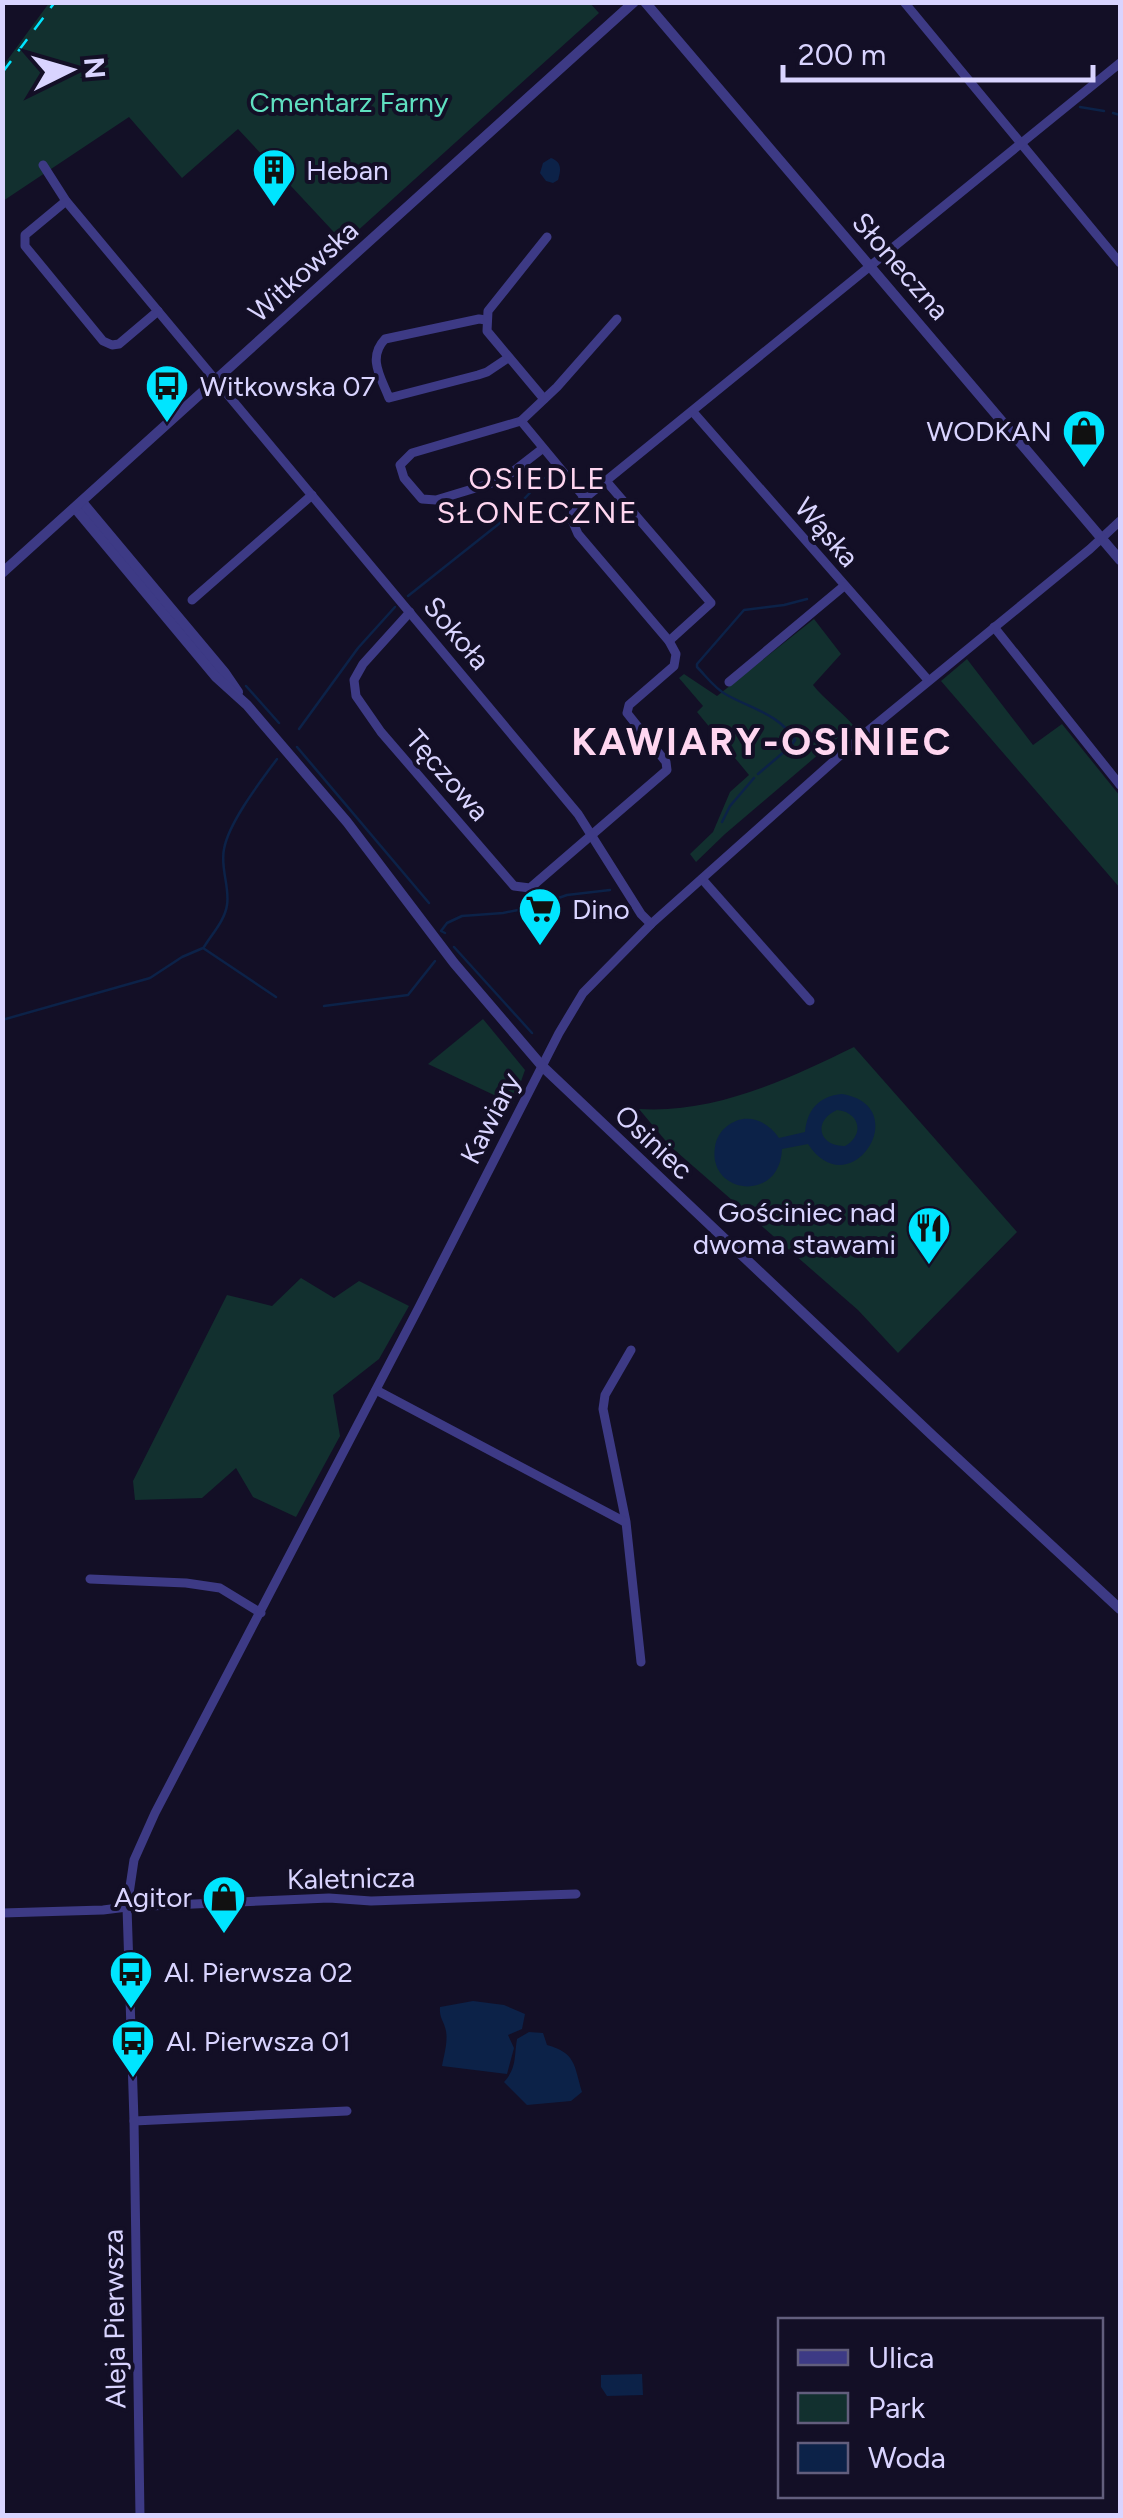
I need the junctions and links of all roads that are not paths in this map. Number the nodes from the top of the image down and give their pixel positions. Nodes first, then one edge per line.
1 (634, 2) edge
2 (645, 2) edge
3 (904, 2) edge
4 (1120, 62) edge
5 (1021, 142) junction
6 (43, 166) dead end
7 (66, 201) junction
8 (547, 237) dead end
9 (1120, 263) edge
10 (870, 265) junction
11 (158, 311) junction
12 (617, 319) dead end
13 (486, 320) junction
14 (508, 358) junction
15 (216, 380) junction
16 (544, 400) junction
17 (692, 412) junction
18 (521, 421) junction
19 (542, 449) junction
20 (606, 480) junction
21 (312, 495) junction
22 (584, 497) junction
23 (78, 505) junction
24 (1120, 521) edge
25 (1102, 538) junction
26 (1120, 560) edge
27 (2, 573) edge
28 (844, 586) junction
29 (192, 600) dead end
30 (410, 612) junction
31 (994, 627) junction
32 (669, 642) junction
33 (928, 680) junction
34 (728, 682) dead end
35 (1120, 785) edge
36 (592, 836) junction
37 (702, 878) junction
38 (651, 924) junction
39 (810, 1001) dead end
40 (542, 1066) junction
41 (631, 1350) dead end
42 (376, 1390) junction
43 (626, 1522) junction
44 (90, 1580) dead end
45 (1120, 1608) edge
46 (260, 1612) junction
47 (642, 1662) dead end
48 (576, 1894) dead end
49 (127, 1907) junction
50 (2, 1913) edge
51 (347, 2110) dead end
52 (134, 2121) junction
53 (140, 2516) edge

1 - 15 street, Witkowska
2 - 10 street, Słoneczna
3 - 5 street
4 - 5 street
5 - 9 street
5 - 10 street
6 - 7 street, Sokoła
7 - 11 street, Sokoła
7 - 11 street
8 - 13 street
10 - 17 street
10 - 25 street, Słoneczna
11 - 15 street, Sokoła
12 - 16 street
13 - 14 street
13 - 14 street
14 - 16 street
15 - 21 street, Sokoła
15 - 23 street, Witkowska
16 - 18 street
17 - 20 street
17 - 28 street, Wąska
18 - 19 street
18 - 19 street
19 - 22 street
20 - 22 street
20 - 32 street
21 - 29 street
21 - 30 street, Sokoła
22 - 32 street
23 - 27 street, Witkowska
23 - 40 street, Osiniec
24 - 25 street, Kawiary
25 - 26 street, Słoneczna
25 - 31 street, Kawiary
28 - 33 street, Wąska
28 - 34 street
30 - 36 street, Sokoła
30 - 36 street, Tęczowa
31 - 33 street, Kawiary
31 - 35 street
32 - 36 street
33 - 37 street, Kawiary
36 - 38 street, Sokoła
37 - 38 street, Kawiary
37 - 39 street
38 - 40 street, Kawiary
40 - 42 street, Kawiary
40 - 45 street, Osiniec
41 - 43 street
42 - 43 street
42 - 46 street, Kawiary
43 - 47 street
44 - 46 street
46 - 49 street, Kawiary
48 - 49 street, Kaletnicza
49 - 50 street, Kaletnicza
49 - 52 street, Aleja Pierwsza
51 - 52 street
52 - 53 street, Aleja Pierwsza

